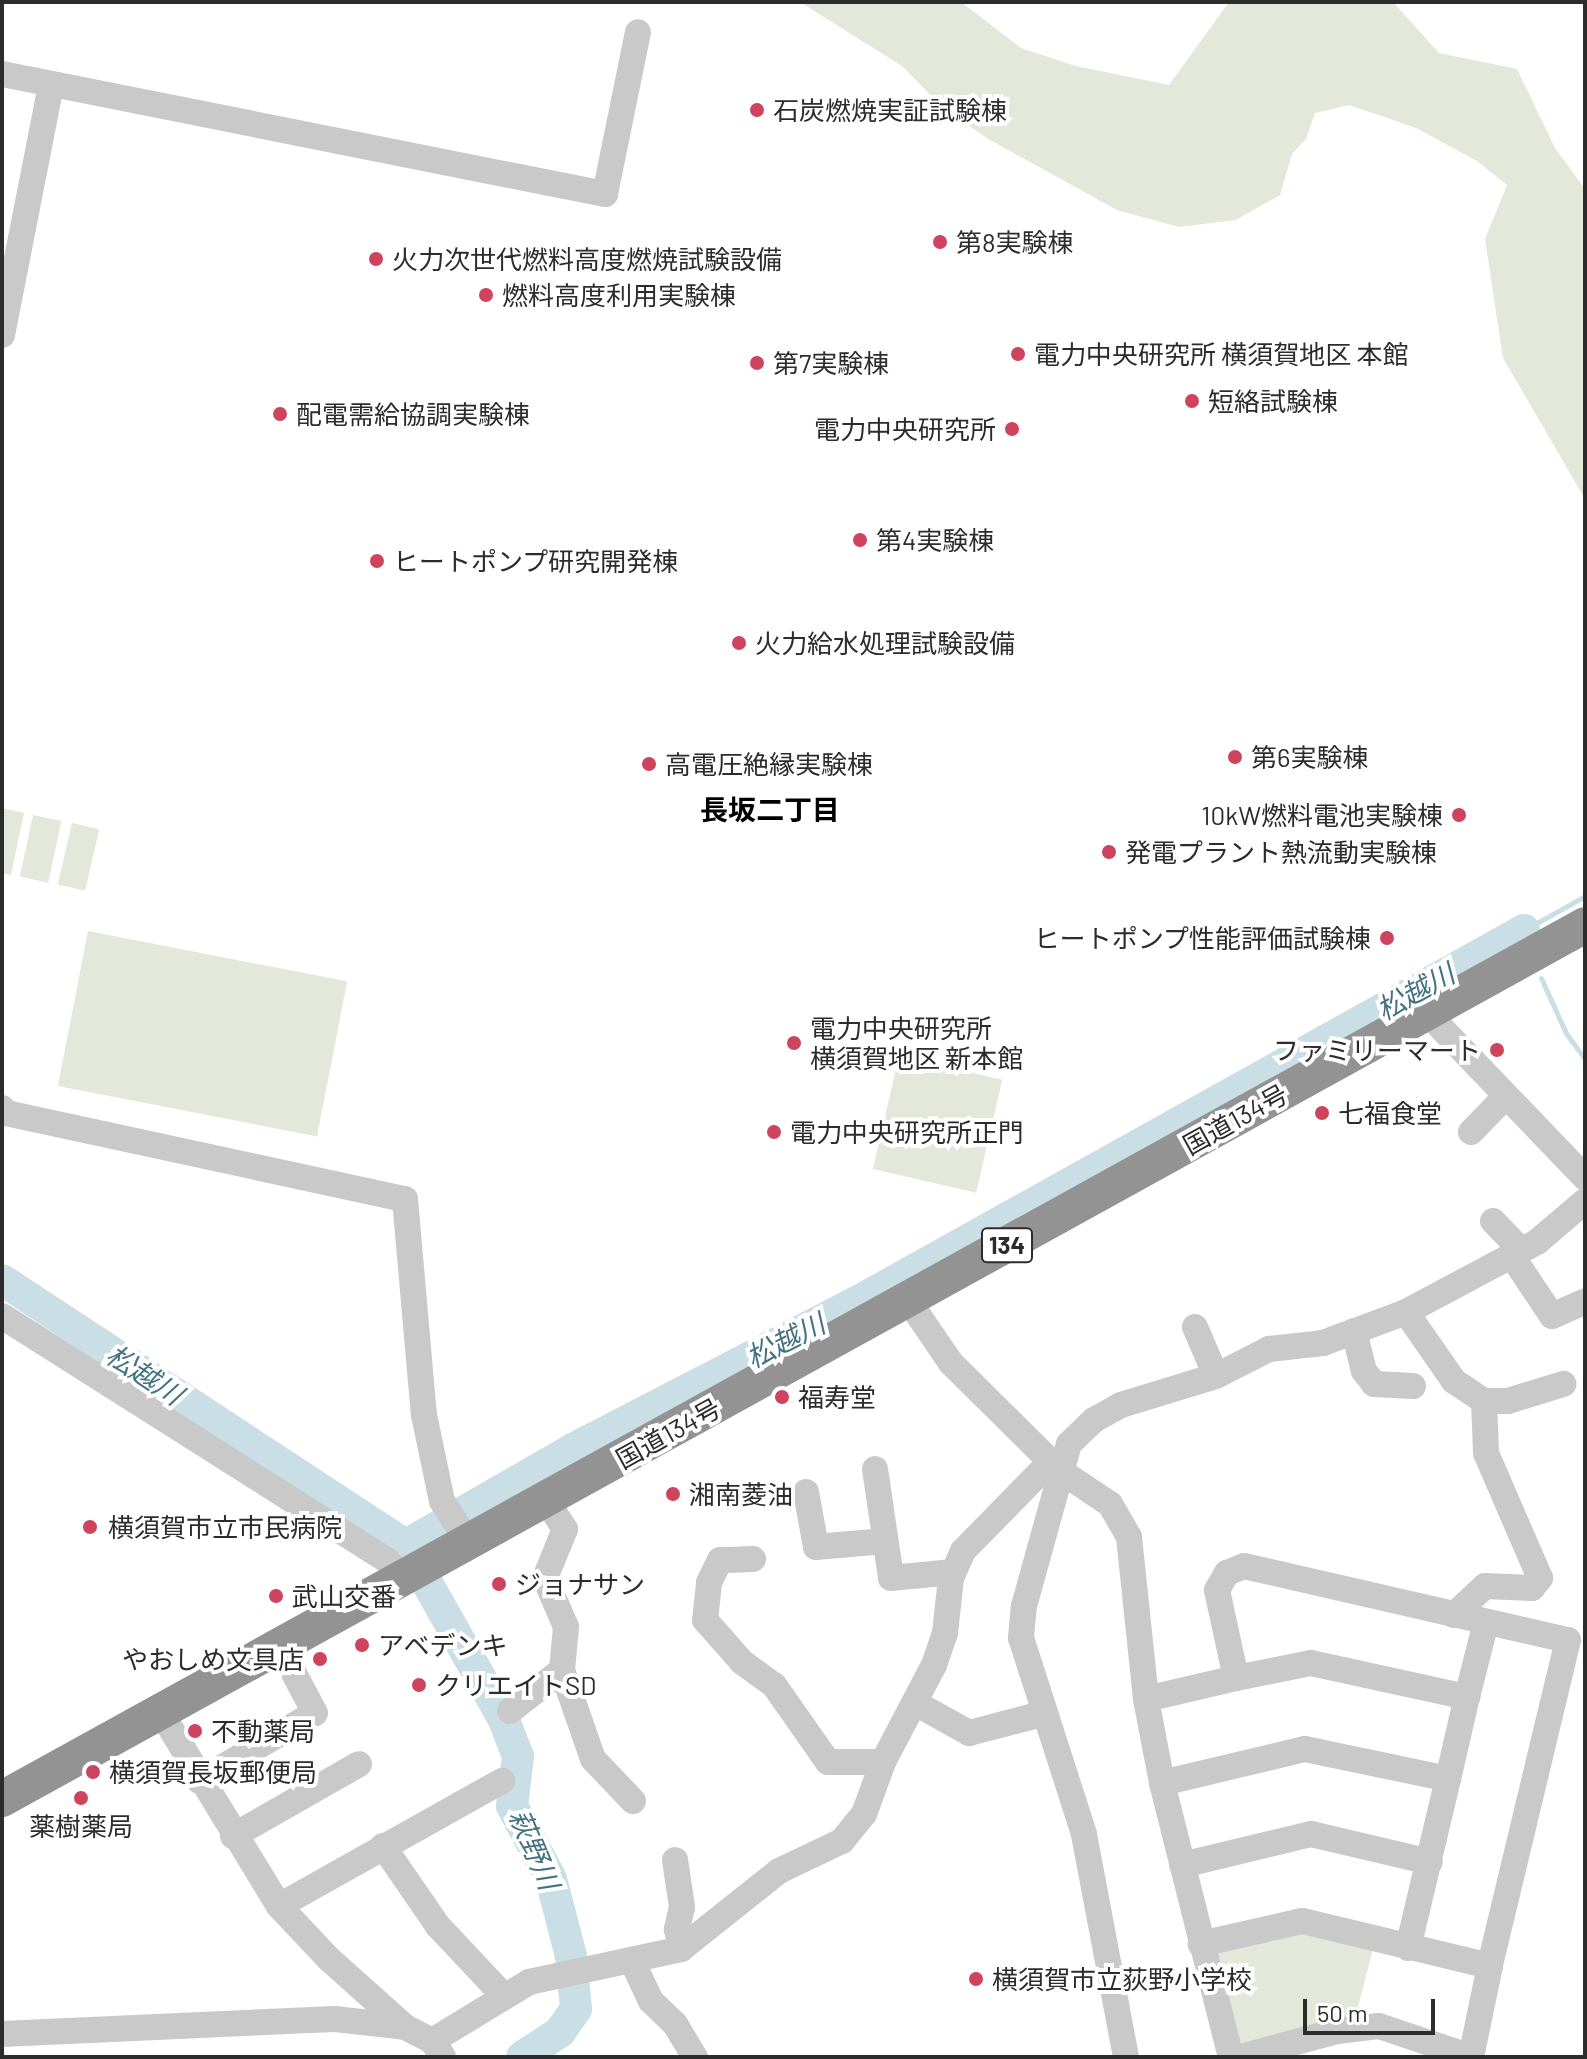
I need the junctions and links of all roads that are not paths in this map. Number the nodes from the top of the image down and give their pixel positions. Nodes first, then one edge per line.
1 (638, 32) dead end
2 (2, 74) edge
3 (51, 85) junction
4 (2, 335) edge
5 (1585, 925) edge
6 (1427, 1013) junction
7 (1506, 1096) junction
8 (2, 1108) edge
9 (1471, 1132) dead end
10 (1585, 1178) edge
11 (1585, 1201) edge
12 (1493, 1221) dead end
13 (1517, 1253) junction
14 (908, 1300) junction
15 (1585, 1301) edge
16 (1406, 1312) junction
17 (2, 1316) edge
18 (1195, 1327) dead end
19 (1354, 1331) junction
20 (1216, 1376) junction
21 (1563, 1384) dead end
22 (1413, 1386) dead end
23 (1484, 1401) junction
24 (1055, 1466) junction
25 (875, 1469) dead end
26 (806, 1492) dead end
27 (546, 1500) junction
28 (885, 1541) junction
29 (468, 1542) junction
30 (753, 1559) dead end
31 (953, 1572) junction
32 (414, 1573) junction
33 (1454, 1615) junction
34 (1486, 1622) junction
35 (280, 1647) junction
36 (562, 1670) junction
37 (1236, 1678) junction
38 (1467, 1697) junction
39 (1146, 1699) junction
40 (917, 1704) junction
41 (160, 1711) junction
42 (510, 1711) dead end
43 (1042, 1714) junction
44 (883, 1762) junction
45 (359, 1764) dead end
46 (1448, 1779) junction
47 (199, 1781) junction
48 (502, 1781) dead end
49 (1162, 1783) junction
50 (2, 1799) edge
51 (633, 1801) dead end
52 (233, 1836) junction
53 (383, 1846) junction
54 (675, 1860) dead end
55 (1430, 1862) junction
56 (1182, 1865) junction
57 (279, 1906) junction
58 (1201, 1944) junction
59 (1408, 1948) junction
60 (681, 1949) junction
61 (633, 1963) junction
62 (1490, 1966) junction
63 (504, 1996) junction
64 (405, 2027) junction
65 (2, 2034) edge
66 (437, 2049) edge
67 (695, 2057) edge
68 (1126, 2057) edge
69 (1231, 2057) edge
70 (1240, 2057) edge
71 (1471, 2057) edge

1 - 3 street
2 - 3 street
3 - 4 street
5 - 6 highway, 国道134号 / 134
6 - 7 street
6 - 14 highway, 国道134号 / 134
7 - 9 street
7 - 10 street
8 - 29 street
11 - 13 street
12 - 13 street
13 - 15 street
13 - 16 street
14 - 24 street
14 - 27 highway, 国道134号 / 134
16 - 19 street
16 - 23 street
17 - 32 street
18 - 20 street
19 - 20 street
19 - 22 street
20 - 24 street
21 - 23 street
23 - 33 street
24 - 31 street
24 - 39 street
24 - 43 street
25 - 28 street
26 - 28 street
27 - 29 highway, 国道134号 / 134
27 - 36 street
28 - 31 street
29 - 32 highway, 国道134号 / 134
30 - 44 street
31 - 40 street
32 - 35 highway, 国道134号 / 134
33 - 34 street
33 - 37 street
34 - 38 street
34 - 62 street
35 - 41 highway, 国道134号 / 134
35 - 47 street
36 - 42 street
36 - 51 street
37 - 38 street
37 - 39 street
38 - 46 street
39 - 49 street
40 - 43 street
40 - 44 street
41 - 47 street
41 - 50 highway, 国道134号 / 134
43 - 68 street
44 - 60 street
45 - 52 street
46 - 49 street
46 - 55 street
47 - 52 street
48 - 53 street
49 - 56 street
52 - 57 street
53 - 57 street
53 - 63 street
54 - 60 street
55 - 56 street
55 - 59 street
56 - 58 street
57 - 64 street
58 - 59 street
58 - 69 street
59 - 62 street
60 - 61 street
61 - 63 street
61 - 67 street
62 - 71 street
63 - 66 street
64 - 65 street
64 - 66 street
70 - 71 street

